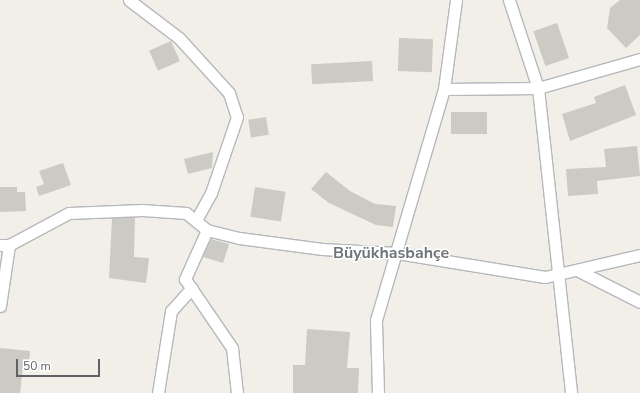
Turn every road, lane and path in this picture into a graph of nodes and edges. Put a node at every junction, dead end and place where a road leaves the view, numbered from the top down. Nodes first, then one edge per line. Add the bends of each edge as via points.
1 (130, 0) edge
2 (456, 0) edge
3 (509, 0) edge
4 (640, 60) edge
5 (538, 88) junction
6 (444, 89) junction
7 (196, 220) junction
8 (207, 230) junction
9 (4, 245) edge
10 (397, 253) junction
11 (640, 255) edge
12 (579, 271) junction
13 (559, 275) junction
14 (192, 288) junction
15 (640, 302) edge
16 (0, 306) edge
17 (158, 393) edge
18 (237, 393) edge
19 (378, 393) edge
20 (572, 393) edge

1 - 7 street via 179,38 229,93 237,117 211,193
2 - 6 street
3 - 5 street
4 - 5 street
5 - 6 street
5 - 13 street
6 - 10 street
7 - 8 street
7 - 9 street via 186,213 142,210 69,213
8 - 10 street via 279,244
8 - 14 street via 185,279
9 - 16 street
10 - 13 street via 545,277
10 - 19 street via 376,320
11 - 12 street
12 - 13 street
12 - 15 street
13 - 20 street
14 - 17 street via 171,311
14 - 18 street via 232,348

